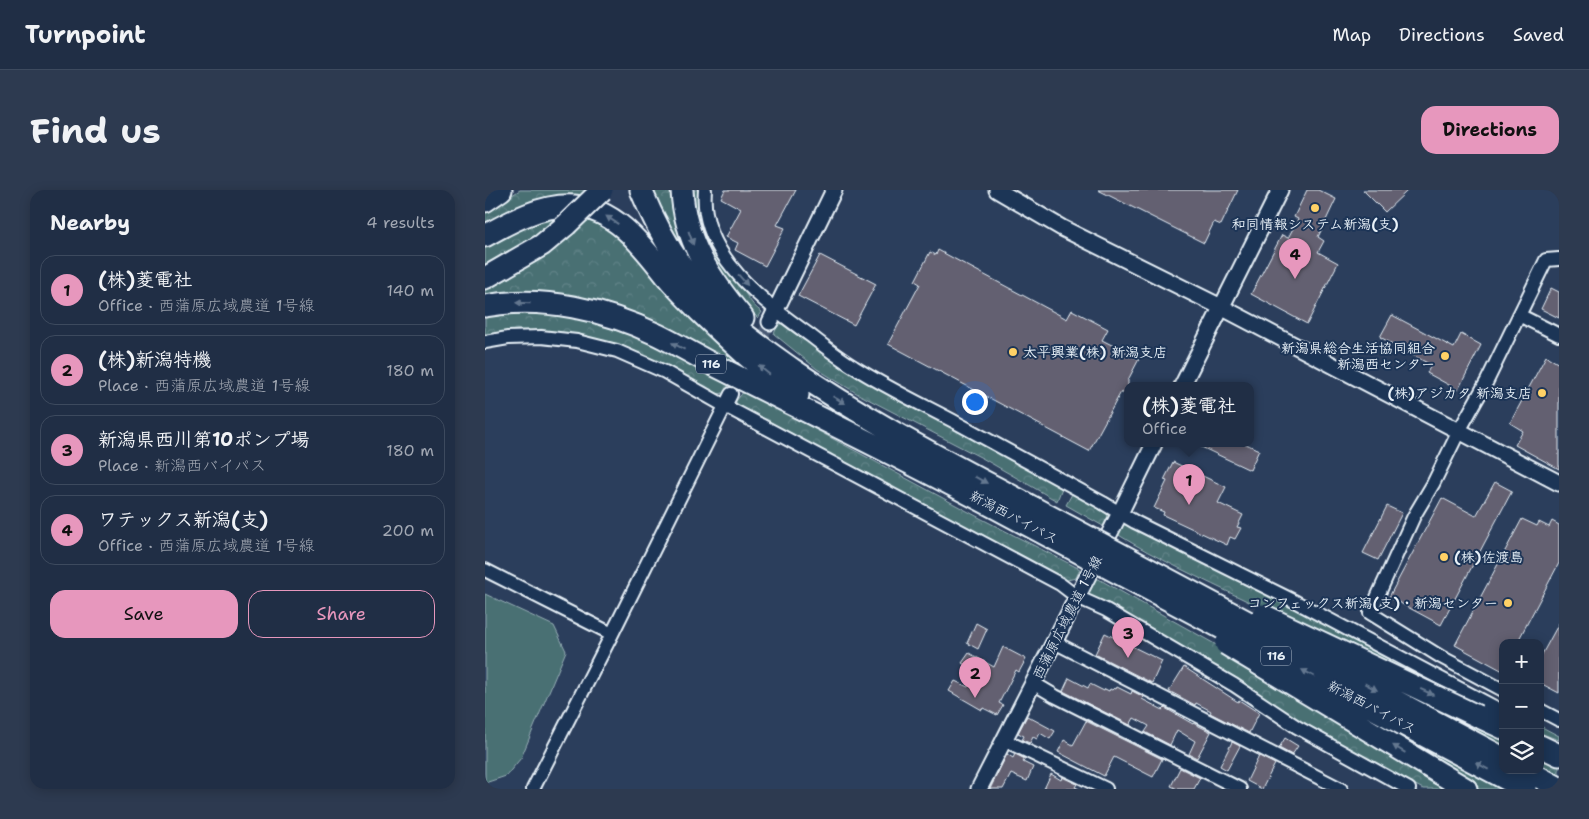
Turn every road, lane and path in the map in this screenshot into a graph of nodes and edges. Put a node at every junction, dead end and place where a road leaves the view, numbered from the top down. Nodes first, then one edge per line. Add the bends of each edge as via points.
1 (501, 190) edge
2 (602, 190) edge
3 (626, 190) edge
4 (641, 190) edge
5 (682, 190) edge
6 (705, 190) edge
7 (834, 190) edge
8 (997, 190) edge
9 (1280, 190) edge
10 (485, 201) edge
11 (485, 236) edge
12 (1559, 259) edge
13 (485, 278) edge
14 (485, 306) edge
15 (1221, 306) junction
16 (698, 310) junction
17 (1519, 315) junction
18 (772, 316) junction
19 (1559, 335) edge
20 (485, 342) edge
21 (799, 373) junction
22 (1184, 382) edge
23 (731, 394) dead end
24 (725, 406) junction
25 (1459, 431) junction
26 (1153, 447) edge
27 (925, 470) junction
28 (1559, 483) edge
29 (1120, 513) junction
30 (1030, 516) junction
31 (1096, 541) junction
32 (485, 570) edge
33 (1077, 597) junction
34 (612, 634) junction
35 (1054, 642) junction
36 (1033, 683) junction
37 (1499, 688) edge
38 (1499, 709) edge
39 (1544, 712) edge
40 (1559, 720) edge
41 (1499, 726) edge
42 (1004, 740) junction
43 (1544, 742) edge
44 (1559, 747) edge
45 (1544, 748) edge
46 (1559, 755) edge
47 (1499, 756) edge
48 (1533, 774) edge
49 (1559, 788) edge
50 (533, 789) edge
51 (979, 789) edge
52 (1106, 789) edge
53 (1240, 789) edge
54 (1341, 789) edge
55 (1409, 789) edge
56 (1466, 789) edge
57 (1525, 789) edge

1 - 10 highway
2 - 13 highway, bridge via 567,225 534,250
3 - 16 highway via 659,257
4 - 21 highway, 新潟西バイパス / 116 via 675,256 712,305 743,333
5 -> 21 highway via 692,241 713,279 744,320
6 -> 18 street via 707,220 717,245
7 - 18 street
8 - 15 street via 1062,228
9 - 15 street
16 -> 11 highway via 633,236 594,211 575,206 543,210
12 - 17 street via 1546,260
27 -> 14 highway, 新潟西バイパス / 116 via 636,326 588,310 563,306 514,303
15 - 22 street
15 - 25 street
27 -> 16 highway via 841,423 794,392 743,352
17 - 19 street
17 - 25 street
18 - 29 street via 853,367
20 - 24 street via 541,336 617,351 665,372
21 -> 30 highway, 新潟西バイパス / 116
23 - 24 street
24 - 33 street via 1059,584
24 - 34 street
25 - 28 street
25 - 37 street via 1414,516 1370,613
26 - 29 street, 西蒲原広域農道 1号線
27 - 30 highway, 新潟西バイパス / 116
29 - 33 street, 西蒲原広域農道 1号線
29 - 38 street
30 - 31 highway, 新潟西バイパス / 116, bridge
56 -> 30 highway, bridge
57 -> 30 highway, 新潟西バイパス / 116, bridge
31 -> 41 highway, bridge via 1285,625
31 -> 47 highway, 新潟西バイパス / 116, bridge
32 - 34 street
33 - 35 street, 西蒲原広域農道 1号線
33 - 55 street via 1106,610 1234,684 1297,727
34 - 50 street
35 - 36 street, 西蒲原広域農道 1号線
35 - 54 street
36 - 42 street, 西蒲原広域農道 1号線
36 - 53 street
39 - 40 street
42 - 51 street, 西蒲原広域農道 1号線
42 - 52 street
43 - 44 highway
45 - 46 highway
48 - 49 highway, bridge

